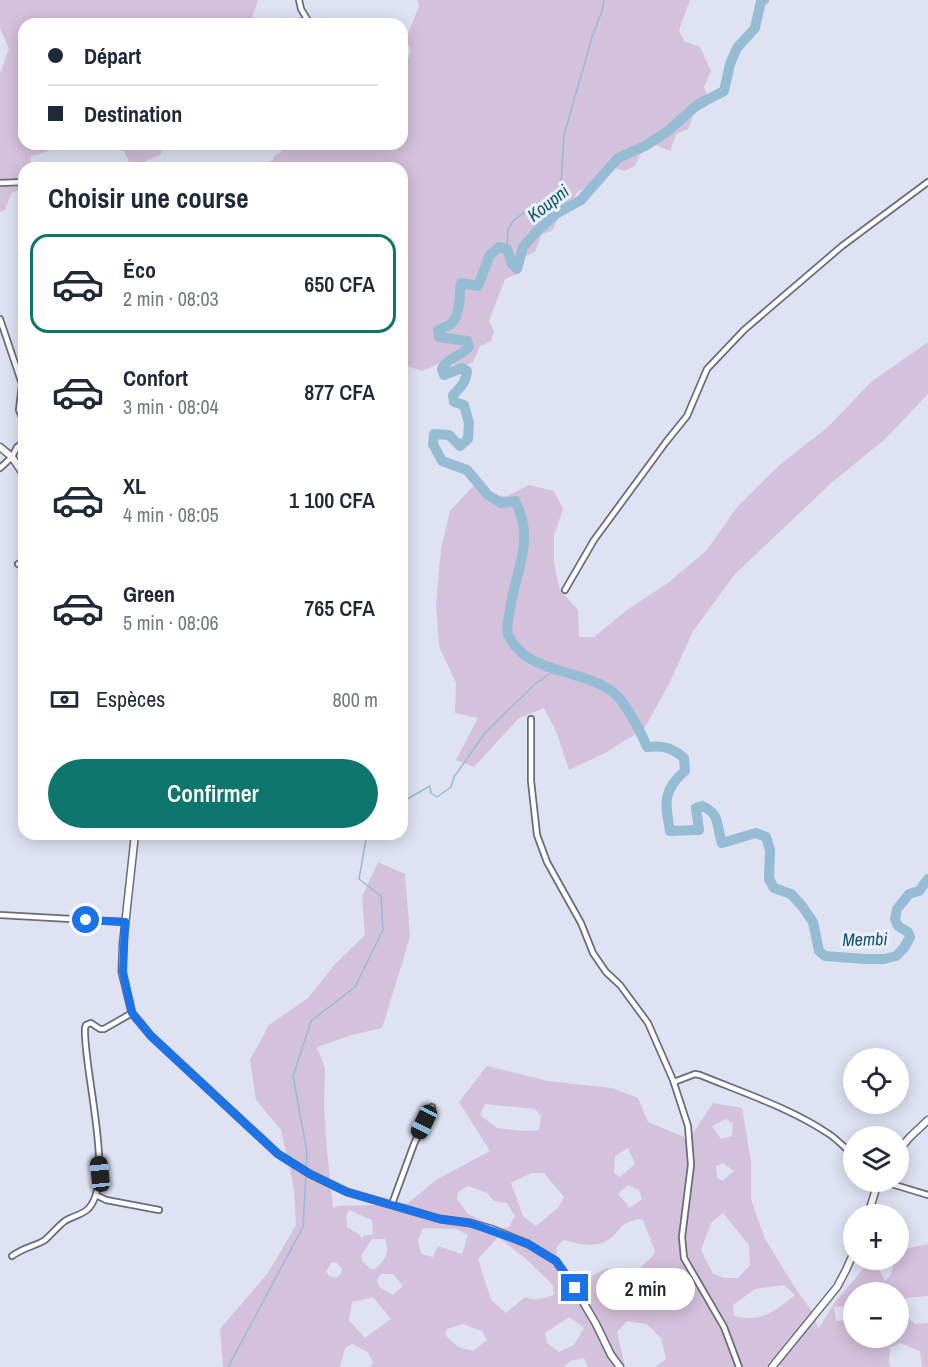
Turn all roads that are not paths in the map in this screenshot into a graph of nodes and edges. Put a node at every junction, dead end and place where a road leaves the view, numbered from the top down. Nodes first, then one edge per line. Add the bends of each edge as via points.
1 (299, 0) edge
2 (306, 18) edge
3 (18, 182) edge
4 (928, 182) edge
5 (0, 183) edge
6 (1, 322) edge
7 (18, 372) edge
8 (0, 447) edge
9 (18, 447) edge
10 (12, 457) junction
11 (18, 466) edge
12 (0, 468) edge
13 (565, 590) dead end
14 (531, 719) dead end
15 (134, 840) edge
16 (0, 915) edge
17 (125, 922) junction
18 (132, 1013) junction
19 (674, 1082) junction
20 (432, 1107) dead end
21 (928, 1120) edge
22 (909, 1138) edge
23 (843, 1146) edge
24 (909, 1189) edge
25 (928, 1194) edge
26 (96, 1195) junction
27 (392, 1204) junction
28 (159, 1210) dead end
29 (12, 1256) dead end
30 (846, 1270) edge
31 (620, 1367) edge
32 (739, 1367) edge
33 (772, 1367) edge

1 - 2 street
3 - 5 street
4 - 13 street via 842,246 744,330 707,369 687,416 594,540
6 - 7 street
8 - 10 street
9 - 10 street
10 - 11 street
10 - 12 street
14 - 19 street via 531,781 537,835 547,862 582,923 593,953 648,1023
15 - 17 street
16 - 17 street
17 - 18 street via 123,972
18 - 26 street via 104,1029 91,1023 85,1028 100,1174
18 - 27 street via 151,1036 278,1154 347,1192
19 - 23 street via 700,1075 800,1116
19 - 32 street via 688,1126 691,1165 682,1237 684,1258 724,1326
20 - 27 street
21 - 22 street
24 - 25 street
26 - 28 street
26 - 29 street via 90,1208 64,1222 45,1240
27 - 31 street via 491,1229 556,1261
30 - 33 street via 837,1287

